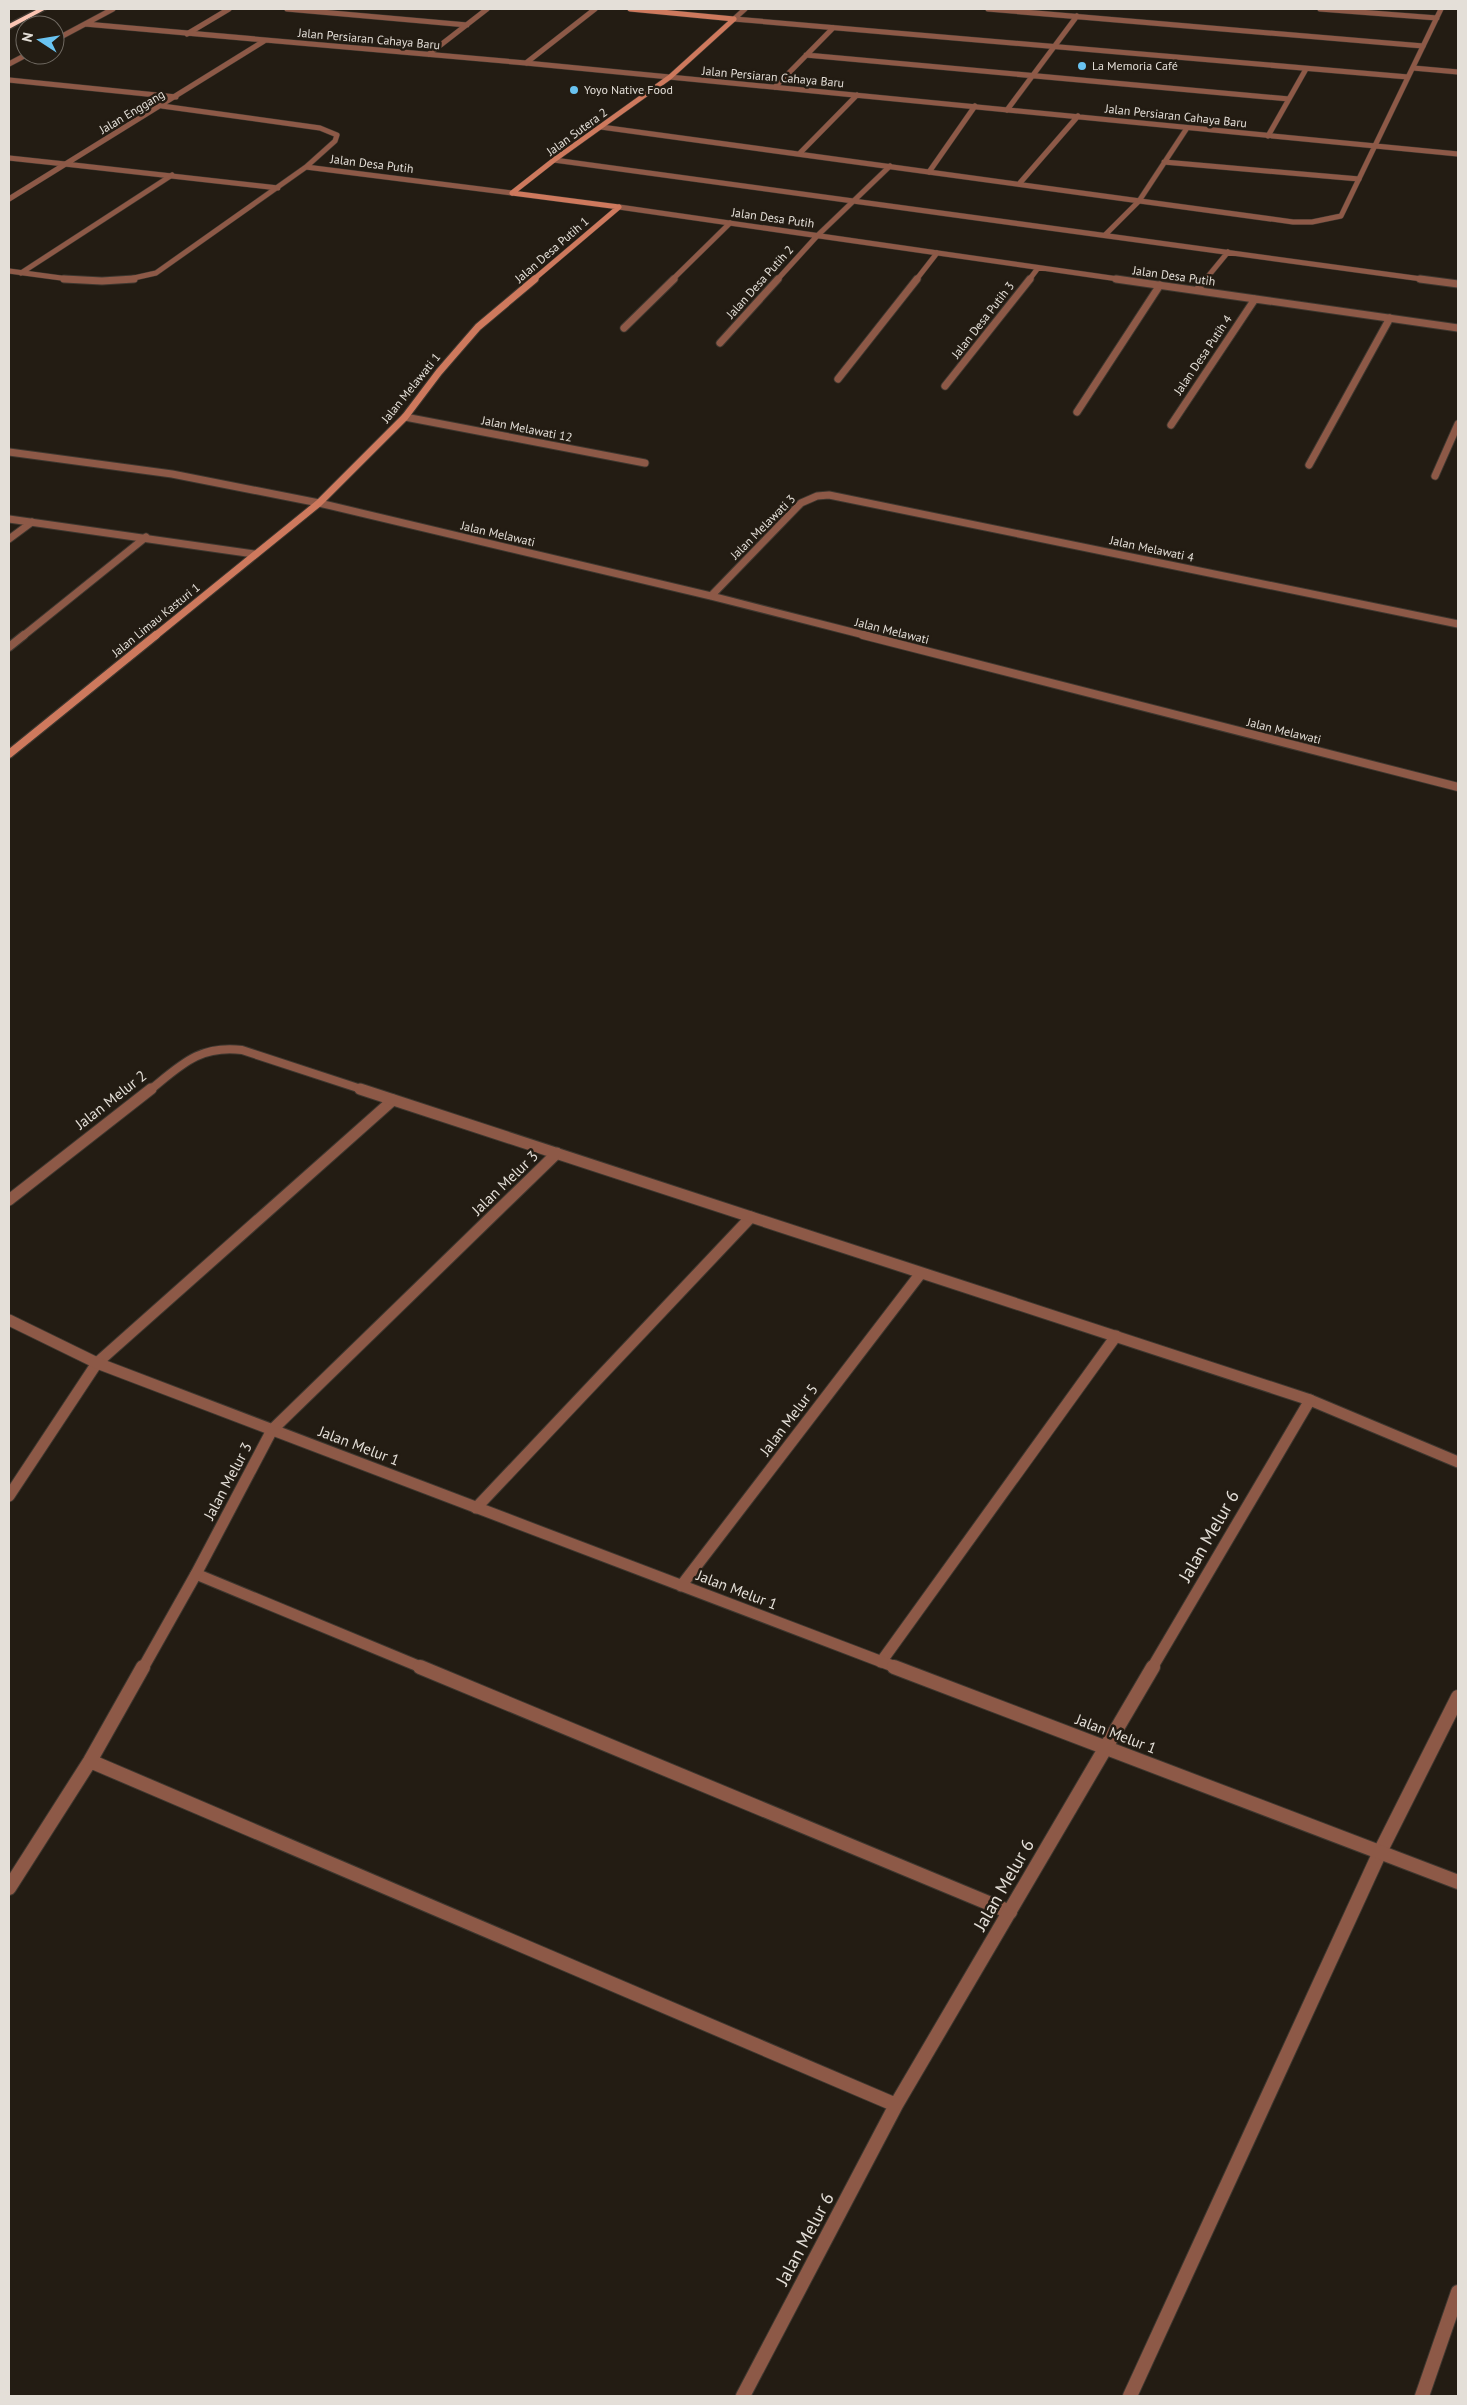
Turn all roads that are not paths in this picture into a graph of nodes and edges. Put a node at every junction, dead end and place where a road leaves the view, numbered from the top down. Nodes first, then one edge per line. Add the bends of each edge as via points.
1 (43, 9) edge
2 (113, 9) edge
3 (229, 9) edge
4 (287, 9) edge
5 (487, 9) edge
6 (595, 9) edge
7 (630, 9) edge
8 (745, 9) edge
9 (988, 9) edge
10 (1054, 9) edge
11 (1320, 9) edge
12 (1441, 9) edge
13 (656, 10) edge
14 (1050, 14) junction
15 (1077, 16) junction
16 (734, 18) junction
17 (1437, 18) junction
18 (85, 24) junction
19 (467, 25) junction
20 (9, 27) edge
21 (833, 28) junction
22 (187, 34) junction
23 (65, 35) edge
24 (264, 40) junction
25 (1423, 46) junction
26 (1054, 47) junction
27 (429, 54) junction
28 (806, 55) junction
29 (526, 63) junction
30 (1413, 68) junction
31 (1306, 69) junction
32 (1458, 72) edge
33 (1033, 75) junction
34 (670, 77) junction
35 (1408, 78) junction
36 (9, 80) edge
37 (775, 87) junction
38 (856, 95) junction
39 (176, 97) junction
40 (1289, 99) junction
41 (162, 106) junction
42 (975, 106) junction
43 (1007, 110) junction
44 (1078, 116) junction
45 (601, 127) junction
46 (1187, 128) junction
47 (1268, 136) junction
48 (1374, 147) junction
49 (799, 154) junction
50 (1458, 154) edge
51 (9, 158) edge
52 (554, 160) junction
53 (1164, 162) junction
54 (65, 164) junction
55 (890, 166) junction
56 (306, 167) junction
57 (929, 172) junction
58 (172, 176) junction
59 (1358, 179) junction
60 (1019, 184) junction
61 (278, 188) junction
62 (512, 193) junction
63 (9, 199) edge
64 (1139, 200) junction
65 (854, 202) junction
66 (619, 208) junction
67 (730, 223) junction
68 (1105, 235) junction
69 (817, 236) junction
70 (1228, 252) junction
71 (937, 253) junction
72 (1038, 268) junction
73 (9, 271) edge
74 (21, 272) junction
75 (1458, 284) edge
76 (1160, 285) junction
77 (1197, 290) junction
78 (1255, 299) junction
79 (500, 310) joint
80 (1390, 318) junction
81 (624, 328) dead end
82 (1458, 328) edge
83 (720, 342) dead end
84 (838, 379) dead end
85 (945, 386) dead end
86 (1077, 412) dead end
87 (405, 417) junction
88 (1171, 424) dead end
89 (1458, 424) edge
90 (9, 452) edge
91 (645, 463) dead end
92 (1309, 464) dead end
93 (1435, 476) dead end
94 (841, 496) joint
95 (318, 503) junction
96 (9, 518) edge
97 (32, 522) junction
98 (146, 537) junction
99 (9, 540) edge
100 (254, 554) junction
101 (712, 596) junction
102 (1458, 624) edge
103 (9, 648) edge
104 (9, 754) edge
105 (1458, 787) edge
106 (393, 1100) junction
107 (557, 1153) junction
108 (9, 1200) edge
109 (751, 1217) junction
110 (921, 1273) junction
111 (9, 1320) edge
112 (1116, 1336) junction
113 (97, 1364) junction
114 (1310, 1400) junction
115 (272, 1430) junction
116 (1458, 1462) edge
117 (9, 1496) edge
118 (476, 1508) junction
119 (196, 1574) junction
120 (681, 1586) junction
121 (881, 1662) junction
122 (1458, 1697) edge
123 (1106, 1748) junction
124 (90, 1761) junction
125 (1380, 1852) junction
126 (1458, 1882) edge
127 (9, 1888) edge
128 (1010, 1912) junction
129 (896, 2105) junction
130 (1458, 2292) edge
131 (743, 2396) edge
132 (1130, 2396) edge
133 (1422, 2396) edge

1 - 20 highway
2 - 18 street
3 - 22 street
4 - 19 street
5 - 19 street
6 - 29 street
7 - 13 street
8 - 16 street, Jalan Sutera 2
9 - 14 street
10 - 14 street
11 - 17 street
12 - 17 street
13 - 16 street
14 - 15 street
15 - 25 street
15 - 26 street
16 - 21 street
16 - 34 street, Jalan Sutera 2
17 - 25 street
18 - 22 street, Jalan Persiaran Cahaya Baru
18 - 23 street
19 - 27 street
21 - 26 street
21 - 28 street
22 - 24 street, Jalan Persiaran Cahaya Baru
24 - 27 street, Jalan Persiaran Cahaya Baru
24 - 39 street, Jalan Enggang
25 - 30 street
26 - 31 street
26 - 33 street
27 - 29 street, Jalan Persiaran Cahaya Baru
28 - 33 street
28 - 37 street
29 - 34 street, Jalan Persiaran Cahaya Baru
30 - 32 street
30 - 35 street
31 - 35 street
31 - 40 street
33 - 40 street
33 - 43 street
34 - 37 street, Jalan Persiaran Cahaya Baru
34 - 45 street, Jalan Sutera 2
35 - 48 street
36 - 39 street
37 - 38 street, Jalan Persiaran Cahaya Baru
38 - 42 street, Jalan Persiaran Cahaya Baru
38 - 49 street
39 - 41 street, Jalan Enggang
40 - 47 street
41 - 54 street, Jalan Enggang
41 - 56 street, Jalan Desa Putih via 320,128 337,135 335,141
42 - 43 street, Jalan Persiaran Cahaya Baru
42 - 57 street
43 - 44 street, Jalan Persiaran Cahaya Baru
44 - 46 street, Jalan Persiaran Cahaya Baru
44 - 60 street
45 - 49 street
45 - 52 street, Jalan Sutera 2
46 - 47 street, Jalan Persiaran Cahaya Baru
46 - 53 street
47 - 48 street, Jalan Persiaran Cahaya Baru
48 - 50 street, Jalan Persiaran Cahaya Baru
48 - 59 street
49 - 55 street
51 - 54 street
52 - 62 street, Jalan Sutera 2
52 - 65 street
53 - 59 street
53 - 64 street
54 - 58 street
54 - 63 street, Jalan Enggang
55 - 57 street
55 - 65 street, Jalan Desa Putih 2
56 - 61 street
56 - 62 street, Jalan Desa Putih
57 - 60 street
58 - 61 street
58 - 74 street
59 - 64 street via 1341,216 1312,222
60 - 64 street
61 - 74 street via 156,273 142,278 107,282
62 - 66 street, Jalan Desa Putih
64 - 68 street
65 - 68 street
65 - 69 street, Jalan Desa Putih 2
66 - 67 street, Jalan Desa Putih
66 - 79 street, Jalan Desa Putih 1
67 - 69 street, Jalan Desa Putih
67 - 81 street
68 - 70 street
69 - 71 street, Jalan Desa Putih
69 - 83 street, Jalan Desa Putih 2
70 - 75 street
70 - 77 street
71 - 72 street, Jalan Desa Putih
71 - 84 street
72 - 76 street, Jalan Desa Putih
72 - 85 street, Jalan Desa Putih 3
73 - 74 street
76 - 77 street, Jalan Desa Putih
76 - 86 street
77 - 78 street, Jalan Desa Putih
78 - 80 street, Jalan Desa Putih
78 - 88 street, Jalan Desa Putih 4
79 - 87 street, Jalan Melawati 1 via 478,327 458,349
80 - 82 street, Jalan Desa Putih
80 - 92 street
87 - 91 street, Jalan Melawati 12
87 - 95 street, Jalan Melawati 1
89 - 93 street
90 - 95 street, Jalan Melawati via 172,474
94 - 101 street, Jalan Melawati 3 via 817,496 801,503
94 - 102 street, Jalan Melawati 4
95 - 100 street, Jalan Limau Kasturi 1
95 - 101 street, Jalan Melawati
96 - 97 street
97 - 98 street
97 - 99 street
98 - 100 street
98 - 103 street
100 - 104 street, Jalan Limau Kasturi 1
101 - 105 street, Jalan Melawati
106 - 107 street, Jalan Melur 2
106 - 108 street, Jalan Melur 2 via 242,1050 213,1048 188,1059
106 - 113 street
107 - 109 street, Jalan Melur 2
107 - 115 street, Jalan Melur 3
109 - 110 street, Jalan Melur 2
109 - 118 street
110 - 112 street, Jalan Melur 2
110 - 120 street, Jalan Melur 5
111 - 113 street, Jalan Melur 1
112 - 114 street, Jalan Melur 2
112 - 121 street
113 - 115 street, Jalan Melur 1
113 - 117 street
114 - 116 street, Jalan Melur 2
114 - 123 street, Jalan Melur 6
115 - 118 street, Jalan Melur 1
115 - 119 street, Jalan Melur 3
118 - 120 street, Jalan Melur 1
119 - 124 street, Jalan Melur 3
119 - 128 street
120 - 121 street, Jalan Melur 1
121 - 123 street, Jalan Melur 1
122 - 125 street
123 - 125 street, Jalan Melur 1
123 - 128 street, Jalan Melur 6
124 - 127 street, Jalan Melur 3
124 - 129 street
125 - 126 street, Jalan Melur 1
125 - 132 street
128 - 129 street, Jalan Melur 6
129 - 131 street, Jalan Melur 6
130 - 133 street

